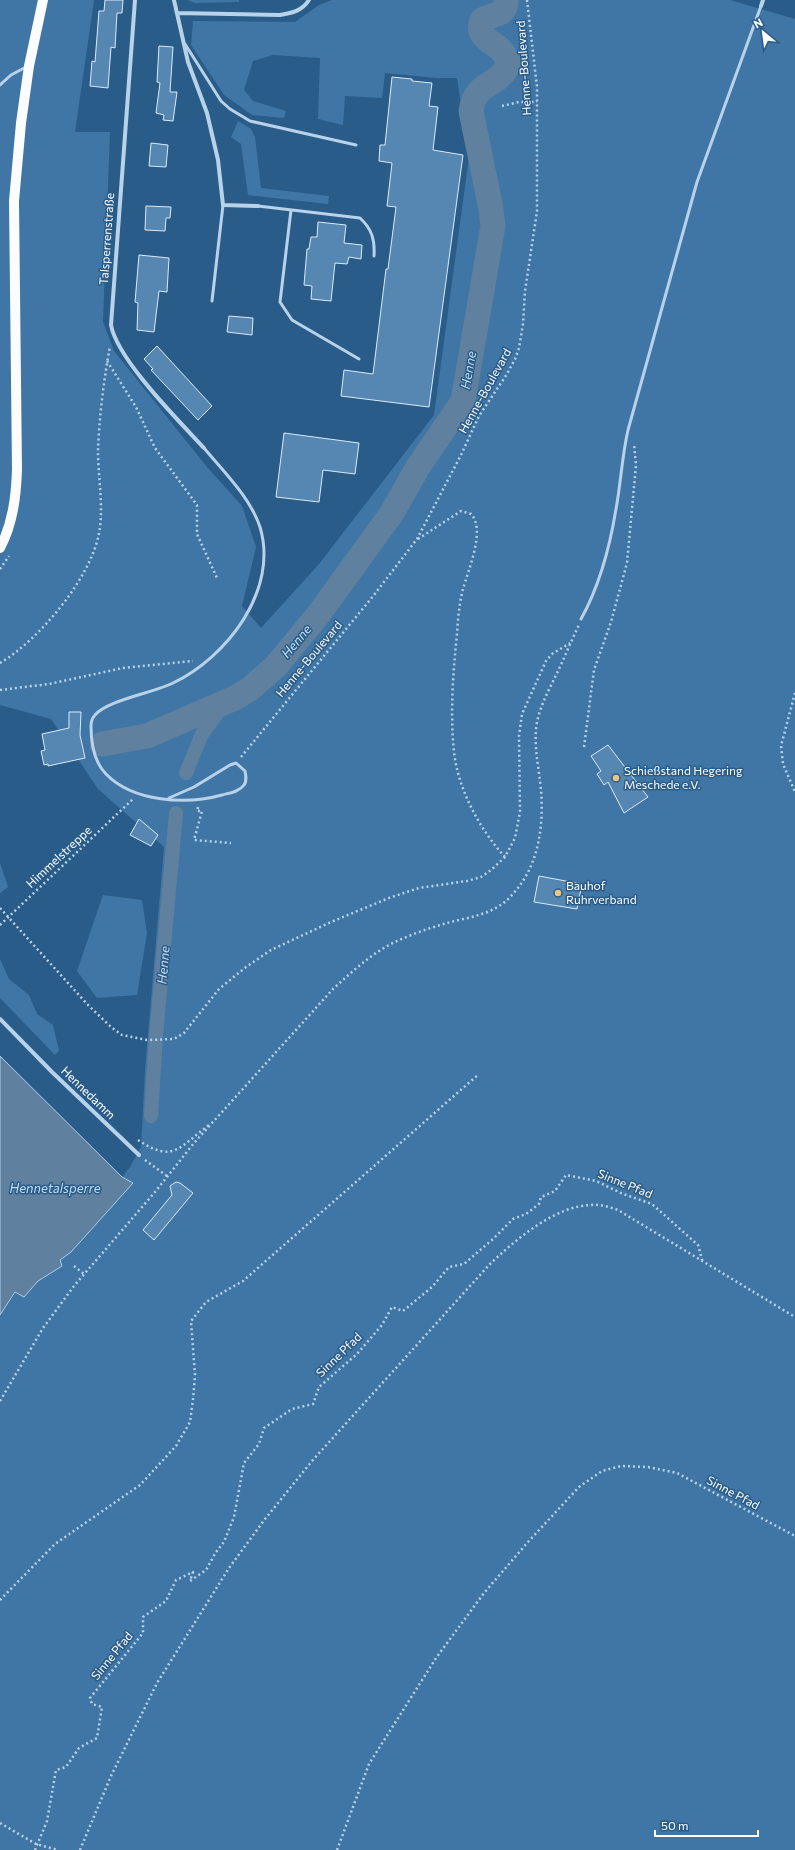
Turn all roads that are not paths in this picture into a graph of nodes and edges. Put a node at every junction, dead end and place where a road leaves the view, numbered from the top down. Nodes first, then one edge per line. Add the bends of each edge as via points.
1 (43, 0) edge
2 (136, 0) edge
3 (174, 0) edge
4 (308, 0) edge
5 (763, 0) edge
6 (761, 6) joint
7 (177, 13) junction
8 (183, 40) junction
9 (29, 66) junction
10 (0, 85) edge
11 (356, 145) dead end
12 (222, 205) junction
13 (258, 206) joint
14 (291, 210) junction
15 (374, 256) dead end
16 (212, 301) dead end
17 (359, 359) dead end
18 (204, 448) joint
19 (0, 548) edge
20 (582, 619) road end
21 (169, 798) junction
22 (0, 1019) edge
23 (139, 1155) road end

1 - 9 main road
2 - 18 street, Talsperrenstraße via 111,314 112,332 121,350 138,373
3 - 7 street
4 - 7 street via 306,5 296,12 280,15
5 - 6 street
6 - 20 lane via 692,196 628,430 617,507 604,562
7 - 8 street
8 - 11 lane via 221,101 236,114 250,121
8 - 12 street via 188,62 207,113 218,160
9 - 10 lane via 11,75
9 - 19 main road via 14,201 16,493 9,529
12 - 13 street
12 - 16 lane
13 - 14 lane
14 - 15 lane via 360,218 372,231
14 - 17 lane via 280,302 292,320
18 - 21 lane via 242,495 260,527 263,552 261,577 249,611 221,647 201,664 171,684 124,700 92,717 91,729 96,759 106,774 124,788 144,796
21 - 21 lane via 236,763 246,774 240,788 230,793 198,800 180,801
22 - 23 street, Hennedamm

